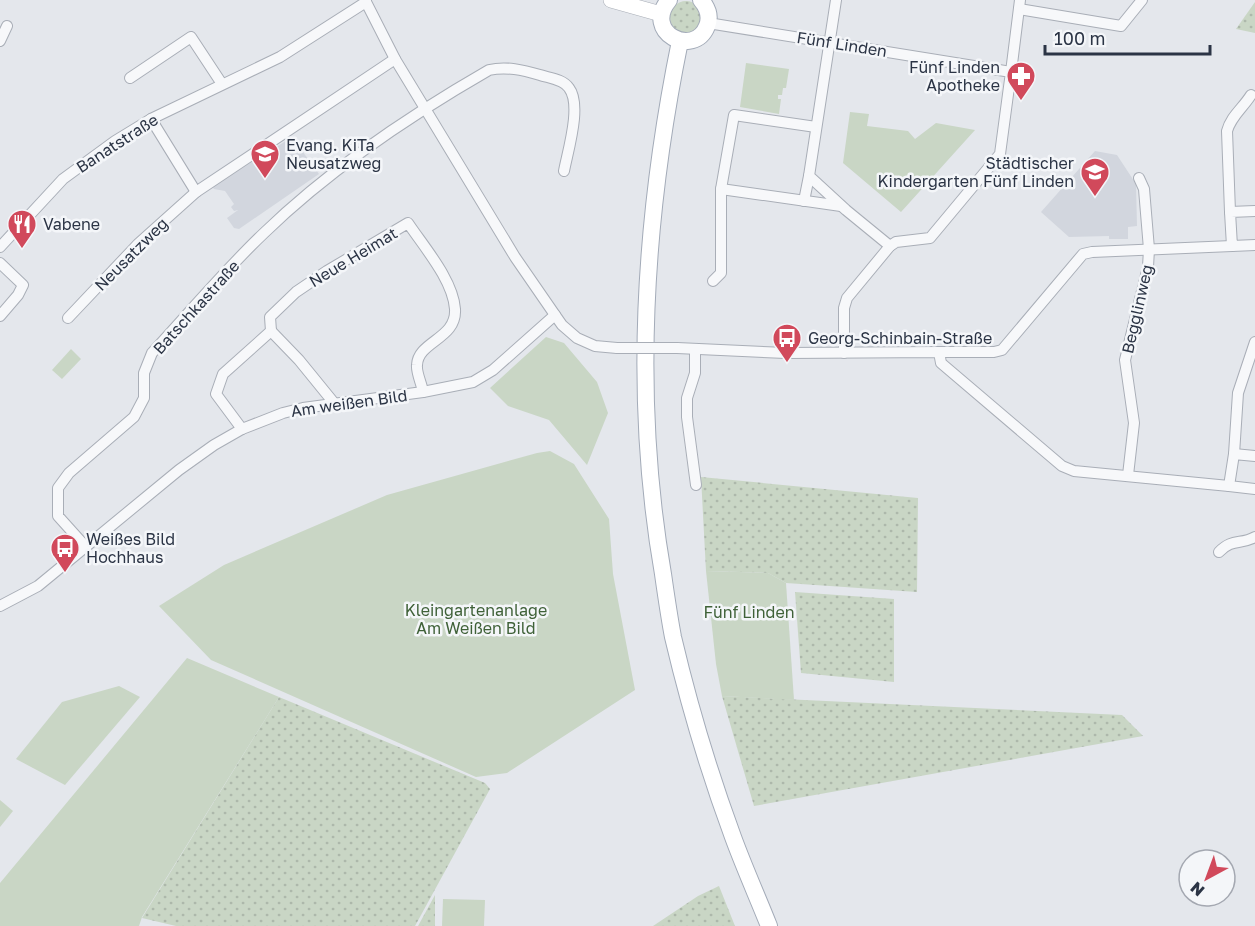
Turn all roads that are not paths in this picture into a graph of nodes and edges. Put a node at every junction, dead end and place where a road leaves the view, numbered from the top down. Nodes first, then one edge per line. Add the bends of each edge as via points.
1 (611, 0) edge
2 (701, 0) edge
3 (836, 0) edge
4 (1142, 0) edge
5 (365, 1) edge
6 (1019, 4) edge
7 (665, 7) edge
8 (708, 23) junction
9 (7, 26) dead end
10 (0, 41) edge
11 (680, 41) junction
12 (829, 41) junction
13 (395, 59) junction
14 (1011, 72) junction
15 (130, 78) dead end
16 (222, 84) junction
17 (1251, 95) dead end
18 (424, 107) junction
19 (151, 119) junction
20 (816, 127) junction
21 (564, 171) dead end
22 (809, 176) junction
23 (1139, 178) dead end
24 (721, 189) junction
25 (196, 192) junction
26 (804, 201) junction
27 (841, 206) junction
28 (1255, 211) edge
29 (1230, 212) junction
30 (1255, 245) edge
31 (890, 246) junction
32 (1232, 246) junction
33 (0, 247) edge
34 (1149, 249) junction
35 (0, 263) edge
36 (713, 281) dead end
37 (555, 315) junction
38 (0, 316) edge
39 (68, 318) dead end
40 (271, 331) junction
41 (1255, 342) edge
42 (696, 350) junction
43 (939, 352) junction
44 (844, 353) junction
45 (423, 392) junction
46 (334, 404) junction
47 (242, 429) junction
48 (1234, 454) junction
49 (1255, 456) edge
50 (1128, 475) junction
51 (696, 484) dead end
52 (1229, 486) junction
53 (1255, 489) edge
54 (1255, 537) edge
55 (85, 546) junction
56 (1219, 552) dead end
57 (0, 606) edge
58 (769, 926) edge

1 - 7 main road
2 - 8 main road via 707,8
3 - 12 street
4 - 6 street via 1121,26
5 - 13 street
5 - 16 street, Banatstraße via 280,57
6 - 14 street
7 - 11 main road via 664,28
8 - 11 main road via 695,39
8 - 12 street, Fünf Linden
9 - 10 street
11 - 58 main road via 660,151 649,244 644,374 654,526 673,635 701,742
12 - 14 street, Fünf Linden
12 - 20 street
13 - 18 street
13 - 25 street, Neusatzweg
14 - 31 street via 1000,154 930,238
15 - 16 street via 190,37
16 - 19 street, Banatstraße
17 - 29 street via 1230,120 1227,131
18 - 21 street, Batschkastraße via 499,67 558,80 568,86 575,112
18 - 37 street
18 - 55 street, Batschkastraße via 332,173 264,233 152,353 144,373 144,398 134,417 69,473 58,488 58,516
19 - 25 street
19 - 33 street, Banatstraße via 63,179
20 - 22 street
20 - 24 street via 734,115
22 - 26 street
22 - 27 street
23 - 34 street via 1144,189
24 - 26 street
24 - 36 street via 722,273
25 - 39 street, Neusatzweg via 138,243
26 - 27 street
27 - 31 street
28 - 29 street
29 - 32 street
30 - 32 street
31 - 44 street via 847,298
32 - 34 street
34 - 43 street via 1083,254 1002,350
34 - 50 street, Begglinweg via 1125,360 1134,423
35 - 38 street via 23,285
37 - 42 street, bridge via 569,332 595,345
37 - 45 street, Am weißen Bild via 494,370 473,382
40 - 45 street, Neue Heimat via 270,317 296,292 408,223 446,280 455,309 448,332 420,355 417,365
40 - 46 street
40 - 47 street, Neue Heimat via 223,374 216,394
41 - 48 street via 1238,393
42 - 44 street
42 - 51 street via 695,373 687,398
43 - 44 street
43 - 50 street via 941,363 1062,466 1074,471
45 - 46 street, Am weißen Bild
46 - 47 street, Am weißen Bild via 283,413
47 - 55 street, Am weißen Bild via 179,470
48 - 49 street
48 - 52 street
50 - 52 street
52 - 53 street
54 - 56 street via 1226,544
55 - 57 street, Am weißen Bild via 38,586

